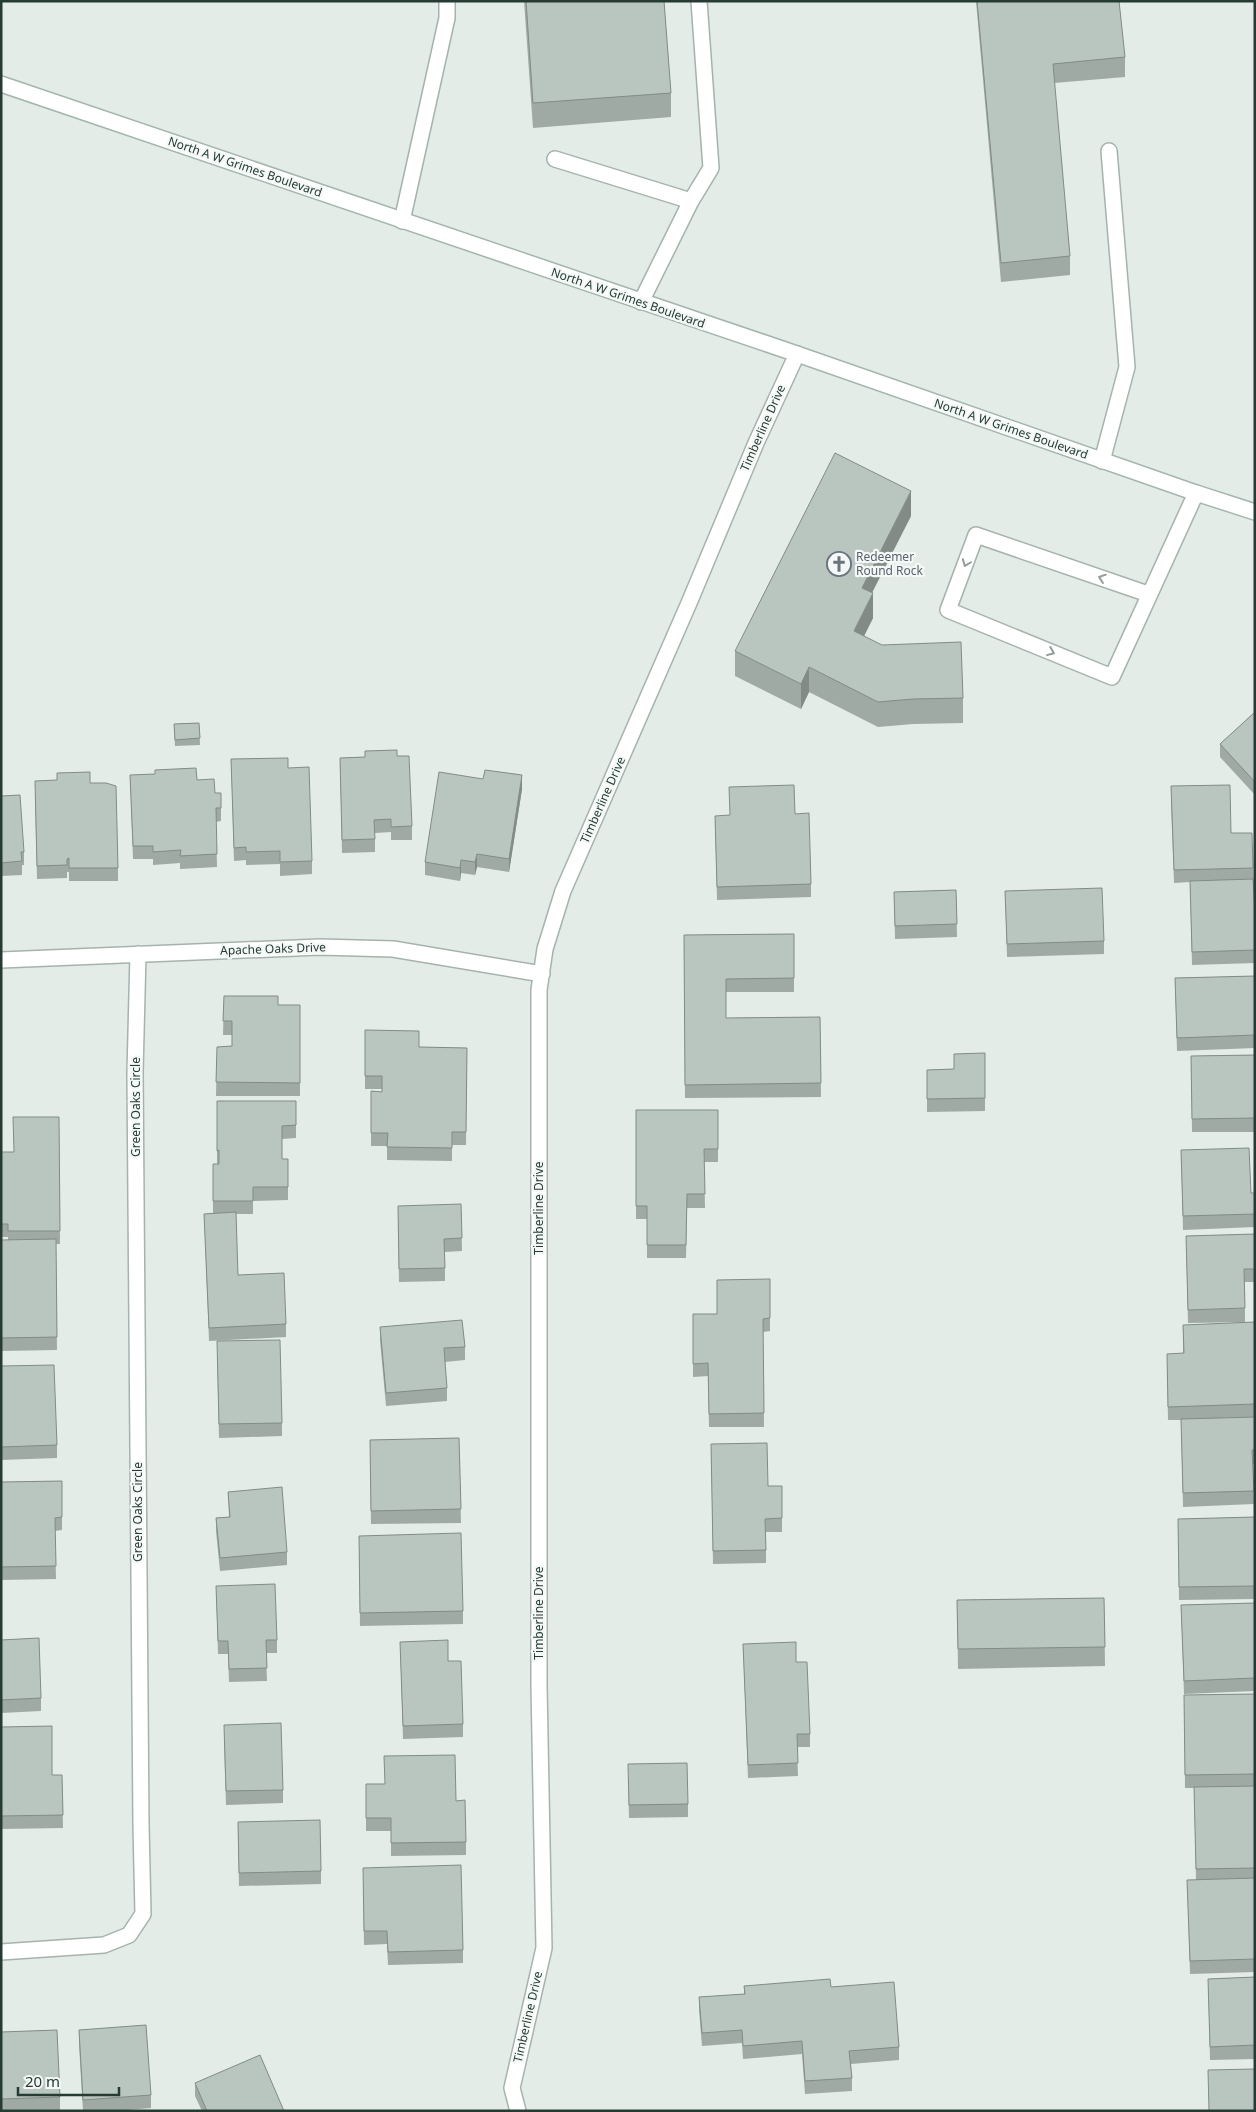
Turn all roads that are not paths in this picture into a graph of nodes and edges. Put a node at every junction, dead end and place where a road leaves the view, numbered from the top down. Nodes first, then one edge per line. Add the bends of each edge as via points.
1 (447, 1) edge
2 (699, 1) edge
3 (1, 84) edge
4 (1109, 151) dead end
5 (555, 158) dead end
6 (691, 201) junction
7 (402, 221) junction
8 (641, 302) junction
9 (797, 354) junction
10 (1102, 461) junction
11 (1196, 493) junction
12 (1255, 512) edge
13 (1148, 594) junction
14 (138, 954) junction
15 (1, 960) edge
16 (542, 974) junction
17 (1, 1952) edge
18 (518, 2111) edge

1 - 7 street via 447,18
2 - 6 street via 711,168
3 - 7 street, North A W Grimes Boulevard
4 - 10 street via 1127,367
5 - 6 street
6 - 8 street
7 - 8 street, North A W Grimes Boulevard
8 - 9 street, North A W Grimes Boulevard
9 - 10 street, North A W Grimes Boulevard
9 - 16 street, Timberline Drive via 563,891 545,949
10 - 11 street, North A W Grimes Boulevard
11 - 12 street, North A W Grimes Boulevard
11 - 13 street
13 -> 13 street via 976,535 948,610 1112,677
14 - 15 street, Apache Oaks Drive
14 - 16 street, Apache Oaks Drive via 320,947 394,949
14 - 17 street, Green Oaks Circle via 135,1073 143,1914 128,1935 104,1945
16 - 18 street, Timberline Drive via 539,990 539,1685 544,1948 512,2088

